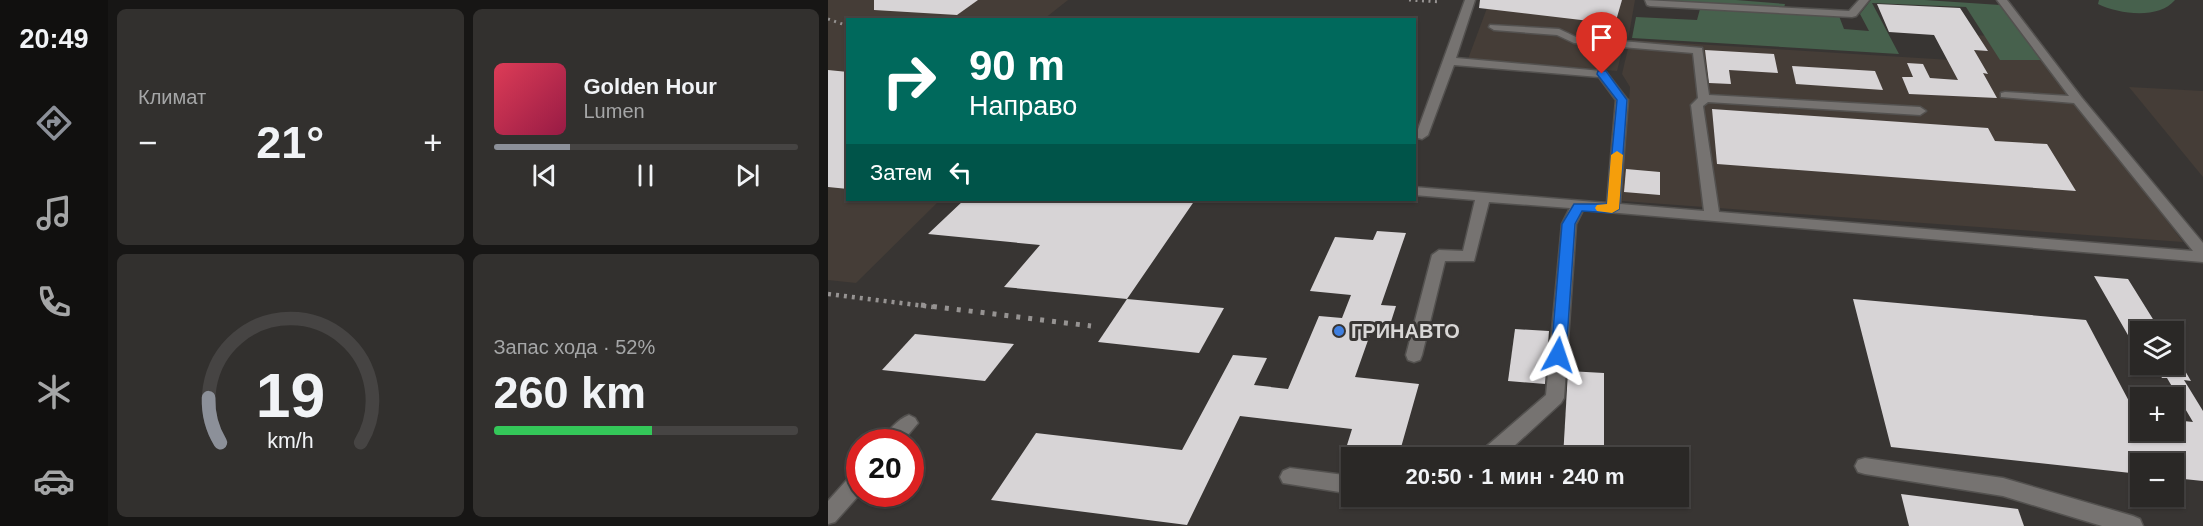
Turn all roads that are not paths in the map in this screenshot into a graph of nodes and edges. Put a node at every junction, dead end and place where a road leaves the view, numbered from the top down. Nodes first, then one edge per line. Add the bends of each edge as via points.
1 (1470, 0) edge
2 (1650, 0) edge
3 (1864, 0) edge
4 (2001, 0) edge
5 (1852, 14) junction
6 (1857, 26) dead end
7 (1494, 27) dead end
8 (1449, 61) junction
9 (2006, 95) dead end
10 (1704, 99) junction
11 (2078, 100) junction
12 (1920, 111) dead end
13 (1422, 135) dead end
14 (1416, 191) edge
15 (1483, 197) junction
16 (1578, 206) junction
17 (1612, 209) junction
18 (1712, 215) junction
19 (2203, 255) edge
20 (1414, 355) dead end
21 (909, 423) dead end
22 (903, 429) edge
23 (1500, 447) edge
24 (1865, 466) dead end
25 (1290, 477) dead end
26 (1341, 484) edge
27 (846, 495) edge
28 (828, 515) edge
29 (2133, 526) edge

1 - 8 street
2 - 5 street
3 - 5 street
4 - 11 street
5 - 6 street
7 - 10 street via 1559,33 1574,40 1698,50
8 - 13 street
8 - 17 street via 1602,74 1622,100
9 - 11 street
10 - 12 street
10 - 18 street via 1697,105
11 - 19 street
14 - 15 street
15 - 16 street
15 - 20 street via 1469,257 1439,255
16 - 17 street
16 - 23 street via 1569,224 1555,399
17 - 18 street
18 - 19 street
21 - 22 street
24 - 29 street via 2003,487
25 - 26 street
27 - 28 street

